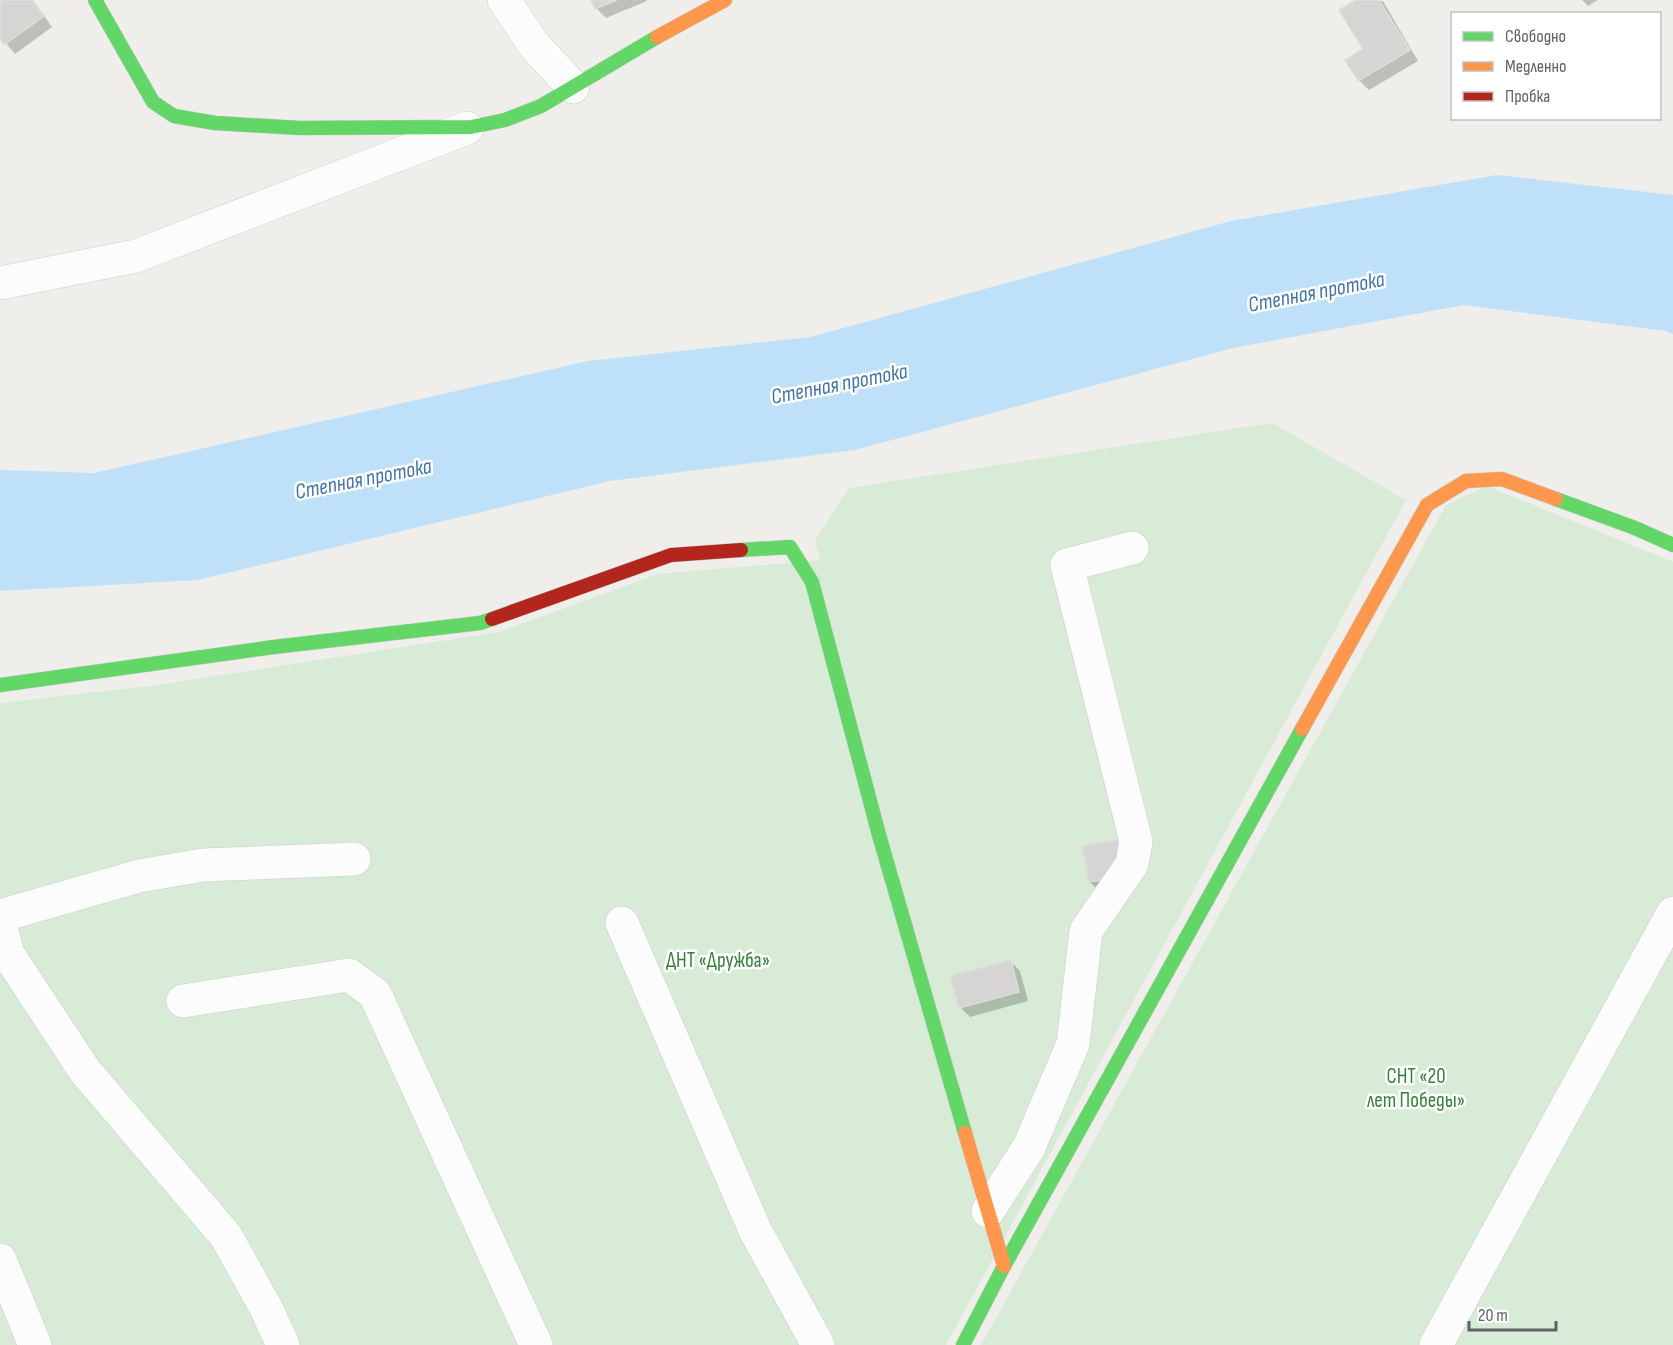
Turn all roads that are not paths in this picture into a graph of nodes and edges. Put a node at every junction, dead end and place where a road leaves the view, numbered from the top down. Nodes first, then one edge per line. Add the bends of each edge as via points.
1 (95, 0) edge
2 (504, 0) edge
3 (725, 0) edge
4 (573, 87) junction
5 (471, 127) junction
6 (0, 283) edge
7 (1673, 545) edge
8 (1132, 548) dead end
9 (0, 684) edge
10 (354, 859) dead end
11 (1673, 913) edge
12 (0, 916) edge
13 (0, 923) edge
14 (622, 923) dead end
15 (183, 1001) dead end
16 (988, 1211) junction
17 (0, 1260) edge
18 (1005, 1266) junction
19 (35, 1345) edge
20 (283, 1345) edge
21 (536, 1345) edge
22 (818, 1345) edge
23 (963, 1345) edge
24 (1437, 1345) edge

1 - 5 street via 153,102 174,116 215,123 300,128
2 - 4 street via 534,45
3 - 4 street
4 - 5 street via 541,106 505,120
5 - 6 street via 135,256
7 - 18 street via 1502,479 1466,481 1427,506
8 - 16 street via 1067,565 1136,841 1132,864 1086,931 1073,1044 1029,1148
9 - 16 street via 480,623 671,555 790,547 812,582 879,835
10 - 12 street via 203,865 139,876
11 - 24 street
13 - 20 street via 8,954 85,1071 226,1236
14 - 22 street via 755,1230
15 - 21 street via 349,975 375,994
16 - 18 street
17 - 19 street
18 - 23 street

